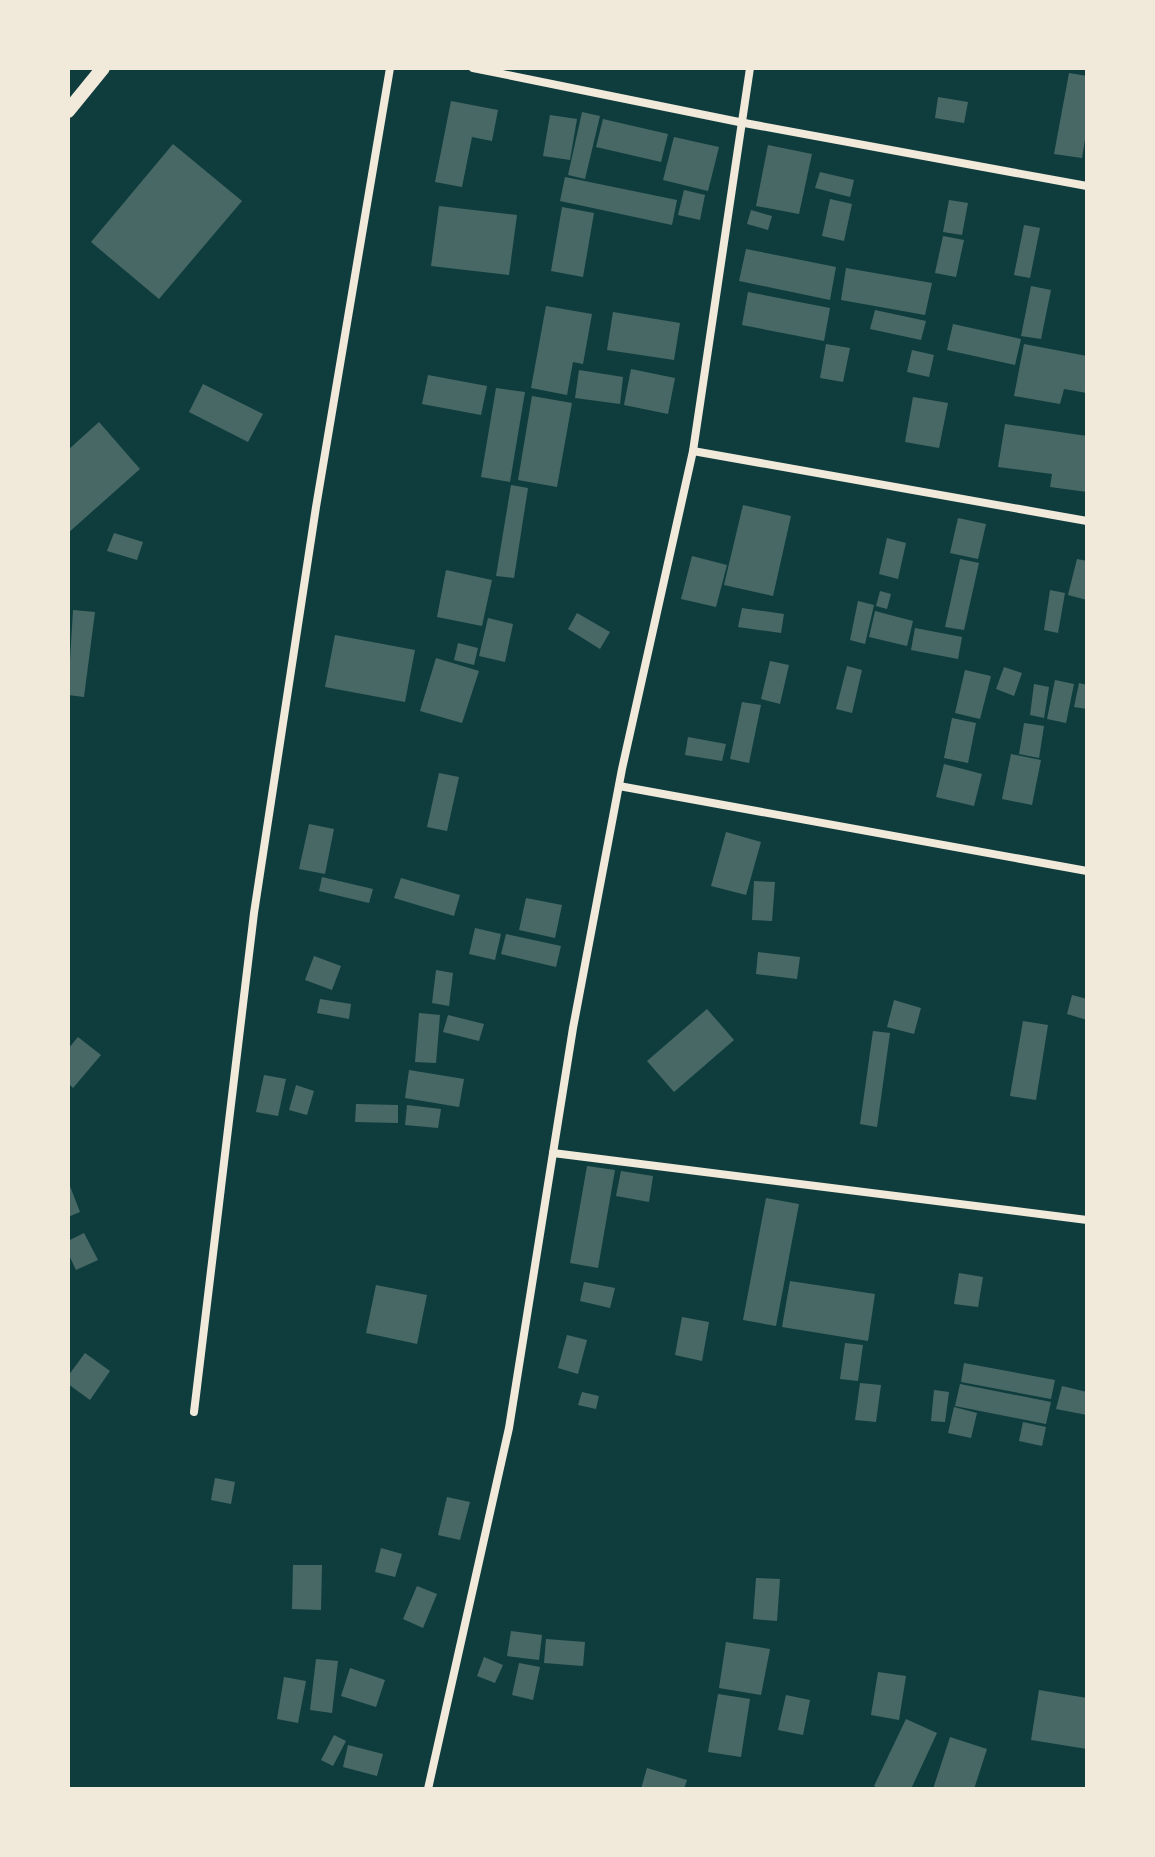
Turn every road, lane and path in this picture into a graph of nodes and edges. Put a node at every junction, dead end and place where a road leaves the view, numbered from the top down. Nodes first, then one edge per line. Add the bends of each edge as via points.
1 (103, 68) edge
2 (390, 68) edge
3 (473, 68) edge
4 (750, 68) edge
5 (68, 111) edge
6 (739, 122) junction
7 (1087, 186) edge
8 (693, 451) junction
9 (1087, 521) edge
10 (619, 786) junction
11 (1087, 871) edge
12 (553, 1153) junction
13 (1087, 1220) edge
14 (194, 1412) dead end
15 (428, 1789) edge

1 - 5 street
2 - 14 street via 254,913
3 - 6 street
4 - 6 street
6 - 7 street
6 - 8 street
8 - 9 street
8 - 10 street
10 - 11 street
10 - 12 street
12 - 13 street
12 - 15 street via 509,1428

